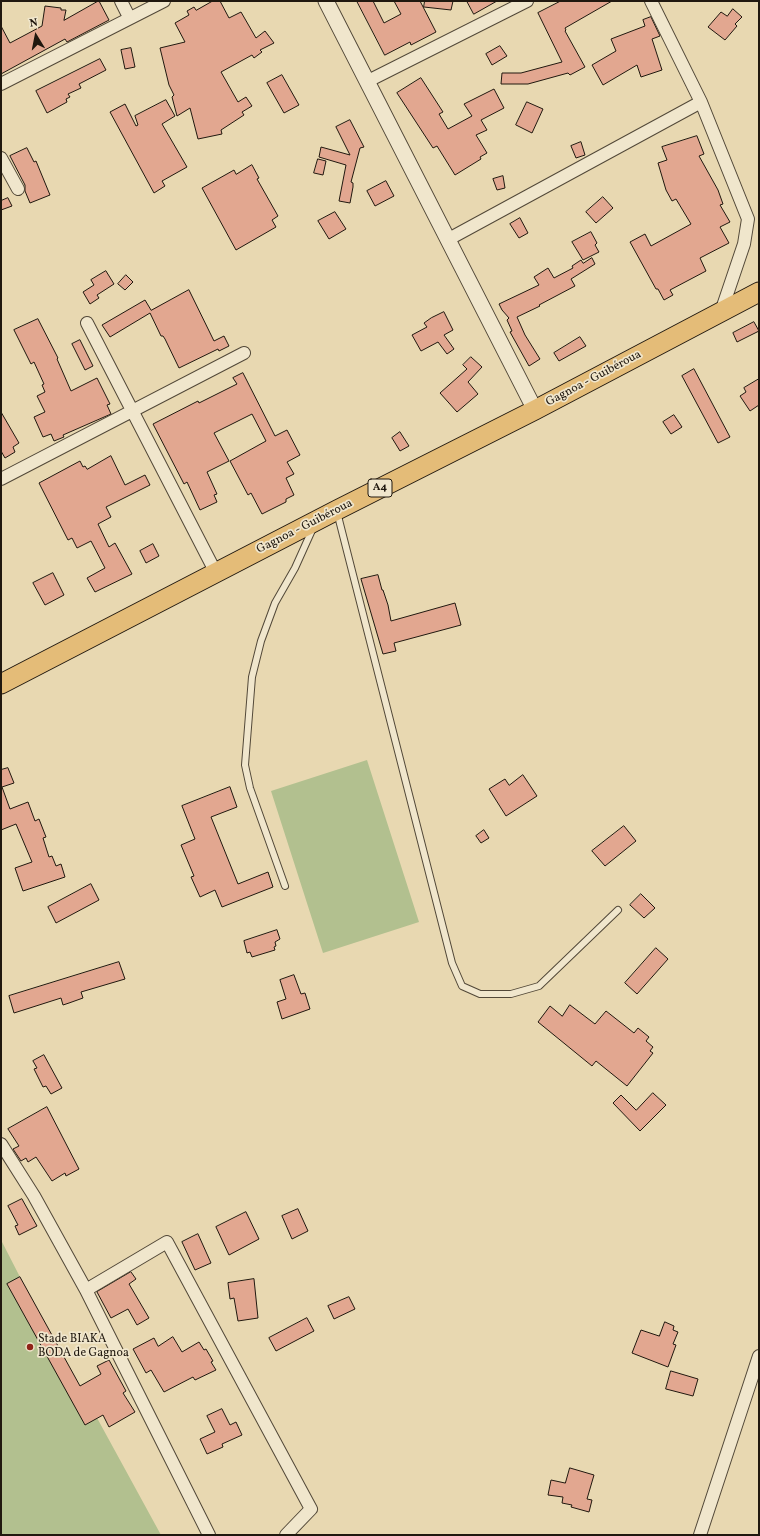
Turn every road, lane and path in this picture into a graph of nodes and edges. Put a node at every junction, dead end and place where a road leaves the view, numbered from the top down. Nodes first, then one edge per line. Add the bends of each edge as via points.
1 (121, 1) edge
2 (164, 1) edge
3 (326, 1) edge
4 (527, 1) edge
5 (651, 1) edge
6 (511, 5) edge
7 (129, 17) junction
8 (368, 81) junction
9 (1, 84) edge
10 (702, 102) junction
11 (1, 158) edge
12 (18, 189) dead end
13 (447, 240) junction
14 (759, 292) edge
15 (721, 312) junction
16 (87, 323) dead end
17 (244, 353) dead end
18 (535, 410) junction
19 (132, 411) junction
20 (1, 479) edge
21 (337, 510) junction
22 (316, 521) junction
23 (216, 573) junction
24 (1, 684) edge
25 (285, 886) dead end
26 (618, 910) dead end
27 (1, 1144) edge
28 (86, 1290) junction
29 (759, 1356) edge
30 (209, 1535) edge
31 (286, 1535) edge
32 (700, 1535) edge

1 - 7 street
2 - 7 street
3 - 8 street
4 - 6 street
5 - 10 street
6 - 8 street
7 - 9 street
8 - 13 street
10 - 13 street
10 - 15 street via 748,219 744,244
11 - 12 street
13 - 18 street
14 - 15 main road, Gagnoa - Guibéroua / A4
15 - 18 main road, Gagnoa - Guibéroua / A4
16 - 19 street
17 - 19 street
18 - 21 main road, Gagnoa - Guibéroua / A4
19 - 20 street
19 - 23 street
21 - 22 main road, Gagnoa - Guibéroua / A4
21 - 26 lane via 452,963 462,986 480,994 511,994 539,986
22 - 23 main road, Gagnoa - Guibéroua / A4
22 - 25 lane via 295,568 275,603 261,641 252,677 245,765 250,788
23 - 24 main road, Gagnoa - Guibéroua / A4
27 - 28 street via 34,1196
28 - 30 street
28 - 31 street via 167,1242 310,1509
29 - 32 street

